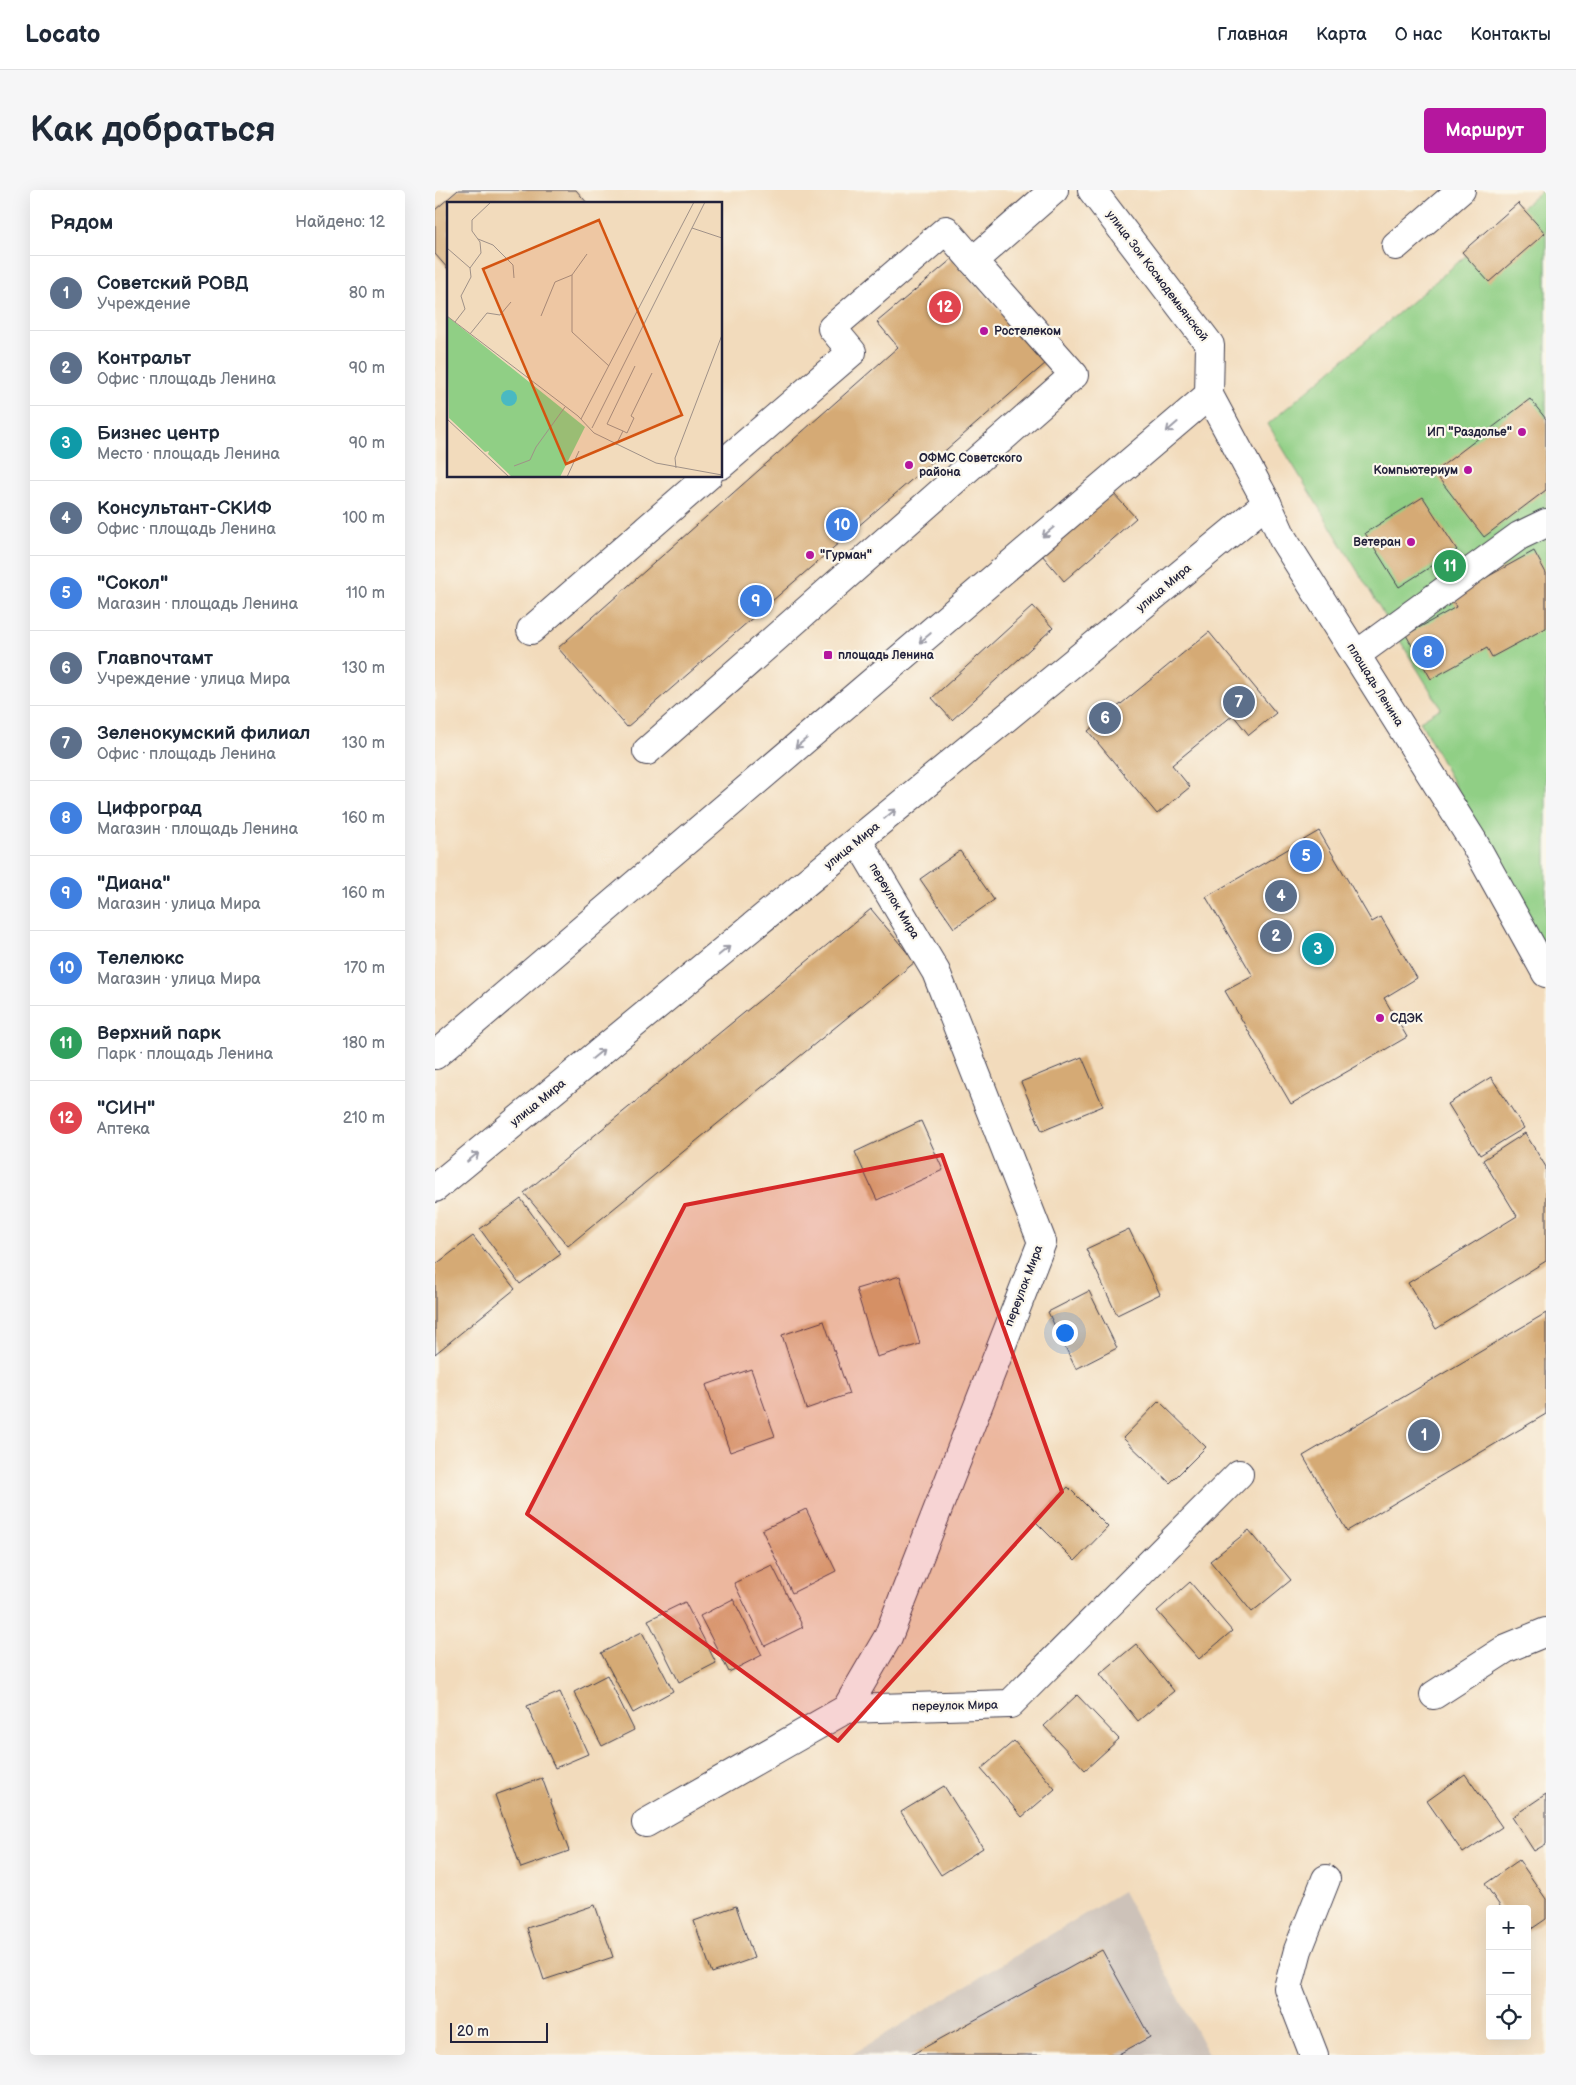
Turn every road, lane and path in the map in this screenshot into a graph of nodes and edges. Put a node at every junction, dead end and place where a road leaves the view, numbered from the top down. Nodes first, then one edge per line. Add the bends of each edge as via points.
1 (1054, 190) edge
2 (1092, 190) edge
3 (1461, 190) edge
4 (1396, 246) dead end
5 (973, 261) junction
6 (1209, 395) junction
7 (723, 463) edge
8 (706, 478) edge
9 (1267, 503) junction
10 (1546, 523) edge
11 (531, 630) dead end
12 (1356, 654) junction
13 (647, 751) dead end
14 (858, 841) junction
15 (1546, 973) edge
16 (435, 1055) edge
17 (435, 1188) edge
18 (1239, 1474) dead end
19 (1546, 1632) edge
20 (1434, 1696) dead end
21 (846, 1708) junction
22 (646, 1823) dead end
23 (1326, 1879) dead end
24 (1314, 2055) edge

1 - 5 street
2 - 6 street, улица Зои Космодемьянской via 1210,345
3 - 4 street
5 - 7 street via 945,230 832,328 852,352
5 - 13 street via 1074,375
6 - 9 street, площадь Ленина
6 -> 16 street
8 - 11 street
9 - 12 street, площадь Ленина via 1283,539
14 -> 9 street, улица Мира
10 - 12 street via 1519,536
12 - 15 street, площадь Ленина via 1473,841
17 -> 14 street, улица Мира
14 - 21 street, переулок Мира via 936,972 1042,1242 888,1637
18 - 21 street, переулок Мира via 1010,1704
19 - 20 street via 1507,1648
21 - 22 street, переулок Мира
23 - 24 street via 1298,1950 1288,1988

